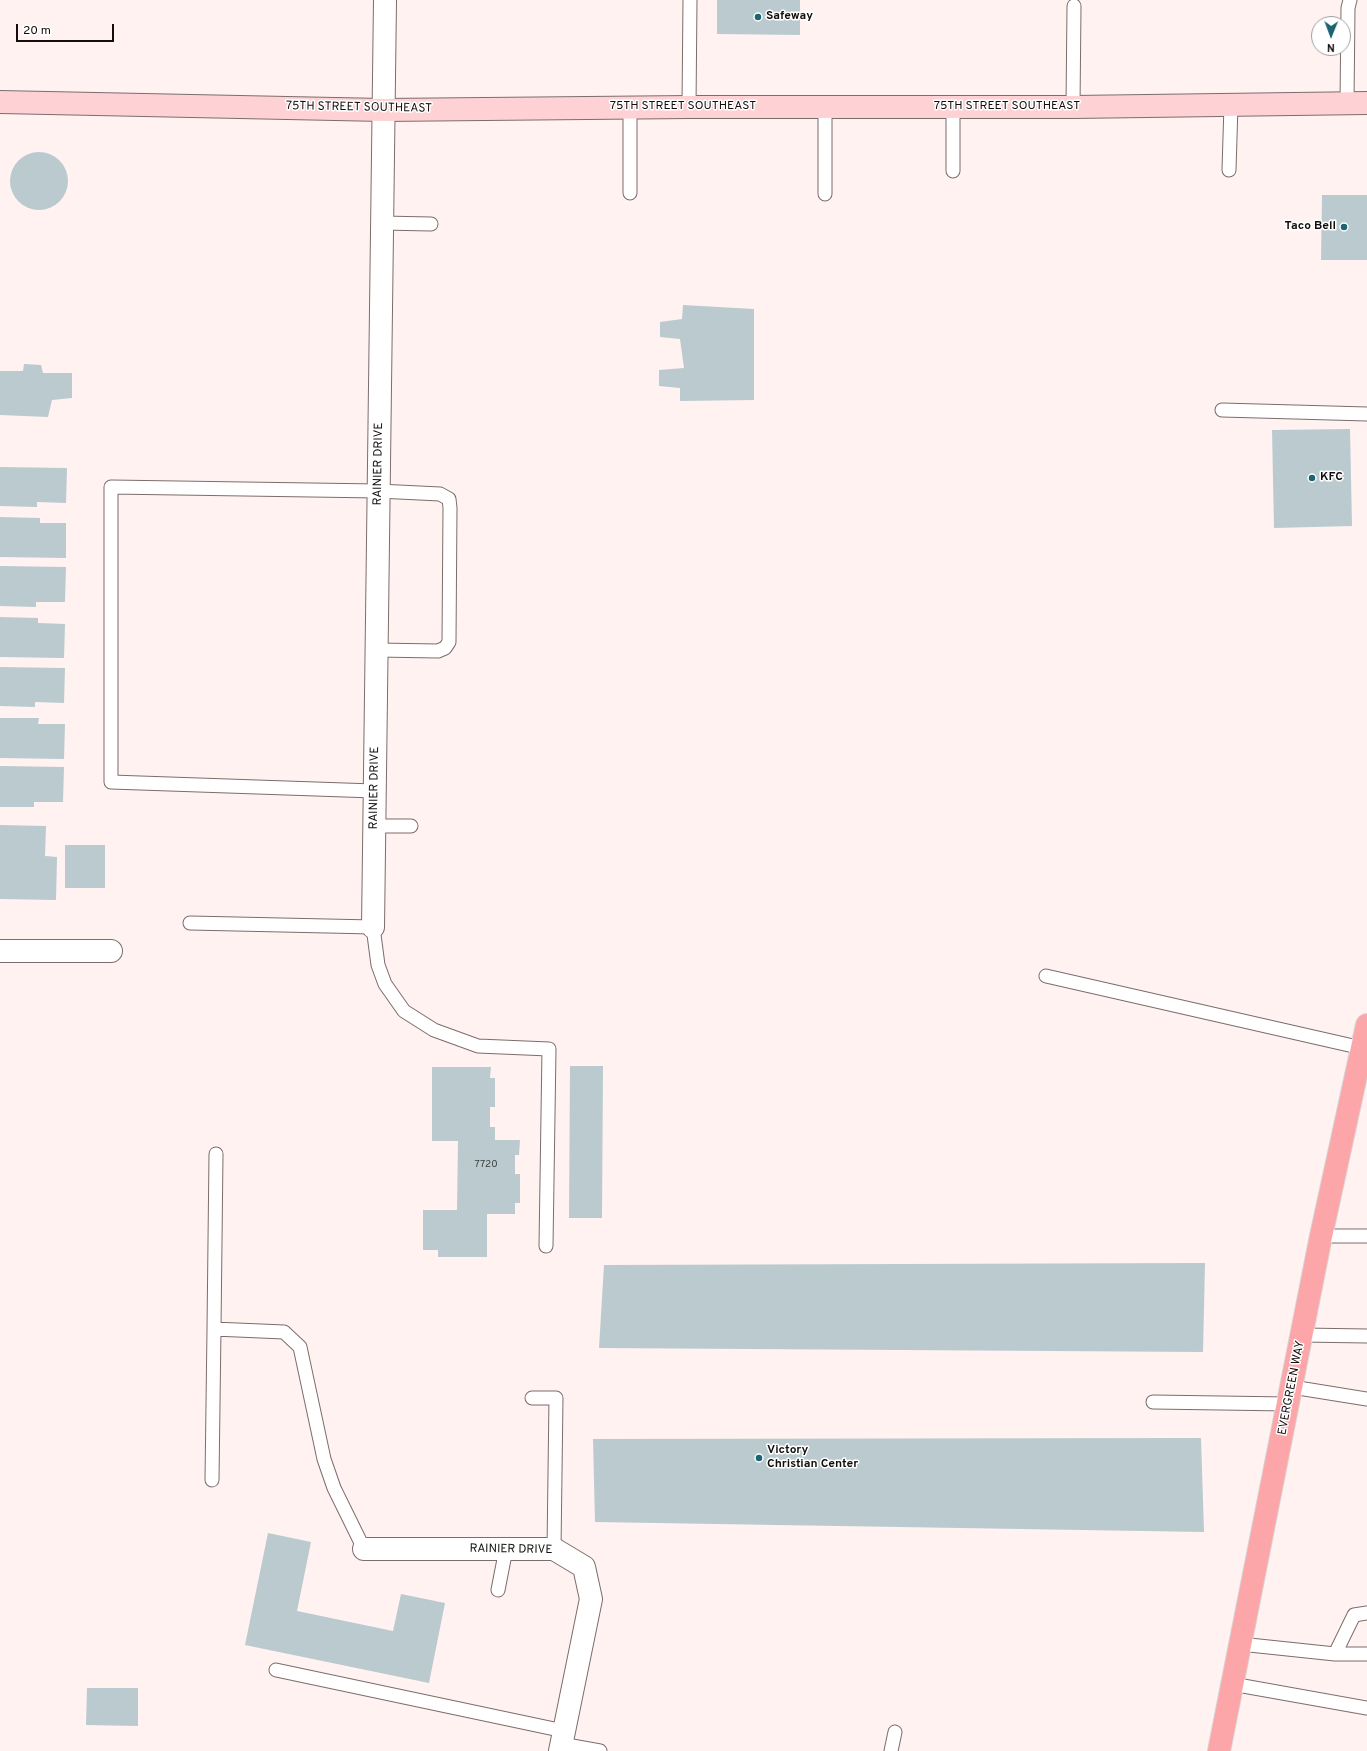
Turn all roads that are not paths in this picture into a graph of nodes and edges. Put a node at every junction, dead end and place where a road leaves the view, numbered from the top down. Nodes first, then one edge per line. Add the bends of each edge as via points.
1 (385, 0) edge
2 (690, 0) edge
3 (1350, 0) edge
4 (1074, 6) dead end
5 (0, 102) edge
6 (1357, 103) edge
7 (1231, 105) junction
8 (630, 107) junction
9 (689, 107) junction
10 (825, 107) junction
11 (953, 107) junction
12 (1073, 107) junction
13 (383, 110) junction
14 (1230, 170) dead end
15 (953, 171) dead end
16 (630, 194) dead end
17 (825, 194) dead end
18 (382, 224) junction
19 (431, 224) dead end
20 (1222, 410) dead end
21 (1367, 414) edge
22 (378, 491) junction
23 (376, 650) junction
24 (374, 791) junction
25 (374, 826) junction
26 (411, 826) dead end
27 (190, 923) dead end
28 (373, 927) junction
29 (0, 951) edge
30 (111, 951) dead end
31 (1046, 976) dead end
32 (1367, 1025) edge
33 (1362, 1048) junction
34 (1361, 1085) edge
35 (216, 1154) dead end
36 (1321, 1236) junction
37 (1367, 1236) edge
38 (546, 1246) dead end
39 (214, 1329) junction
40 (1302, 1335) junction
41 (1367, 1336) edge
42 (1290, 1396) junction
43 (532, 1398) dead end
44 (1367, 1399) edge
45 (1153, 1402) dead end
46 (212, 1480) dead end
47 (364, 1549) joint
48 (506, 1549) junction
49 (554, 1549) junction
50 (498, 1590) dead end
51 (1367, 1613) edge
52 (1240, 1644) junction
53 (1335, 1654) junction
54 (1367, 1654) edge
55 (276, 1670) dead end
56 (1232, 1684) junction
57 (1367, 1708) edge
58 (895, 1732) dead end
59 (561, 1742) edge
60 (600, 1751) edge
61 (891, 1751) edge
62 (1219, 1751) edge

1 - 13 street, RAINIER DRIVE
2 - 9 lane
3 - 6 lane via 1348,8
4 - 12 lane
5 - 13 street, 75TH STREET SOUTHEAST
6 - 7 street, 75TH STREET SOUTHEAST
7 - 12 street, 75TH STREET SOUTHEAST
7 - 14 lane
8 - 9 street, 75TH STREET SOUTHEAST
8 - 13 street, 75TH STREET SOUTHEAST
8 - 16 lane
9 - 10 street, 75TH STREET SOUTHEAST
10 - 11 street, 75TH STREET SOUTHEAST
10 - 17 lane
11 - 12 street, 75TH STREET SOUTHEAST
11 - 15 lane
13 - 18 street, RAINIER DRIVE
18 - 19 lane
18 - 22 street, RAINIER DRIVE
20 - 21 lane
22 - 23 street, RAINIER DRIVE
22 - 23 lane via 440,494 449,498 449,642 445,648 438,651
22 - 24 lane via 111,487 111,782
23 - 24 street, RAINIER DRIVE
24 - 25 street, RAINIER DRIVE
25 - 26 lane
25 - 28 street, RAINIER DRIVE
27 - 28 lane
28 - 38 lane via 378,965 384,984 404,1011 434,1030 478,1046 549,1049
29 - 30 street
31 - 33 lane
32 - 33 main road, EVERGREEN WAY
33 - 34 main road, EVERGREEN WAY
34 - 36 main road, EVERGREEN WAY
35 - 39 lane
36 - 37 lane
36 - 40 main road, EVERGREEN WAY
39 - 46 lane
39 - 47 lane via 284,1332 300,1346 324,1459 334,1488
40 - 41 lane
40 - 42 main road, EVERGREEN WAY
42 - 44 lane
42 - 45 lane
42 - 52 main road, EVERGREEN WAY
43 - 49 lane via 556,1398
47 - 48 street, RAINIER DRIVE
48 - 49 street, RAINIER DRIVE
48 - 50 lane
49 - 59 street, RAINIER DRIVE via 584,1567 591,1599
51 - 53 lane via 1354,1615
52 - 53 lane
52 - 56 main road, EVERGREEN WAY
53 - 54 lane
55 - 59 lane
56 - 57 lane
56 - 62 main road, EVERGREEN WAY
58 - 61 lane
59 - 60 lane

